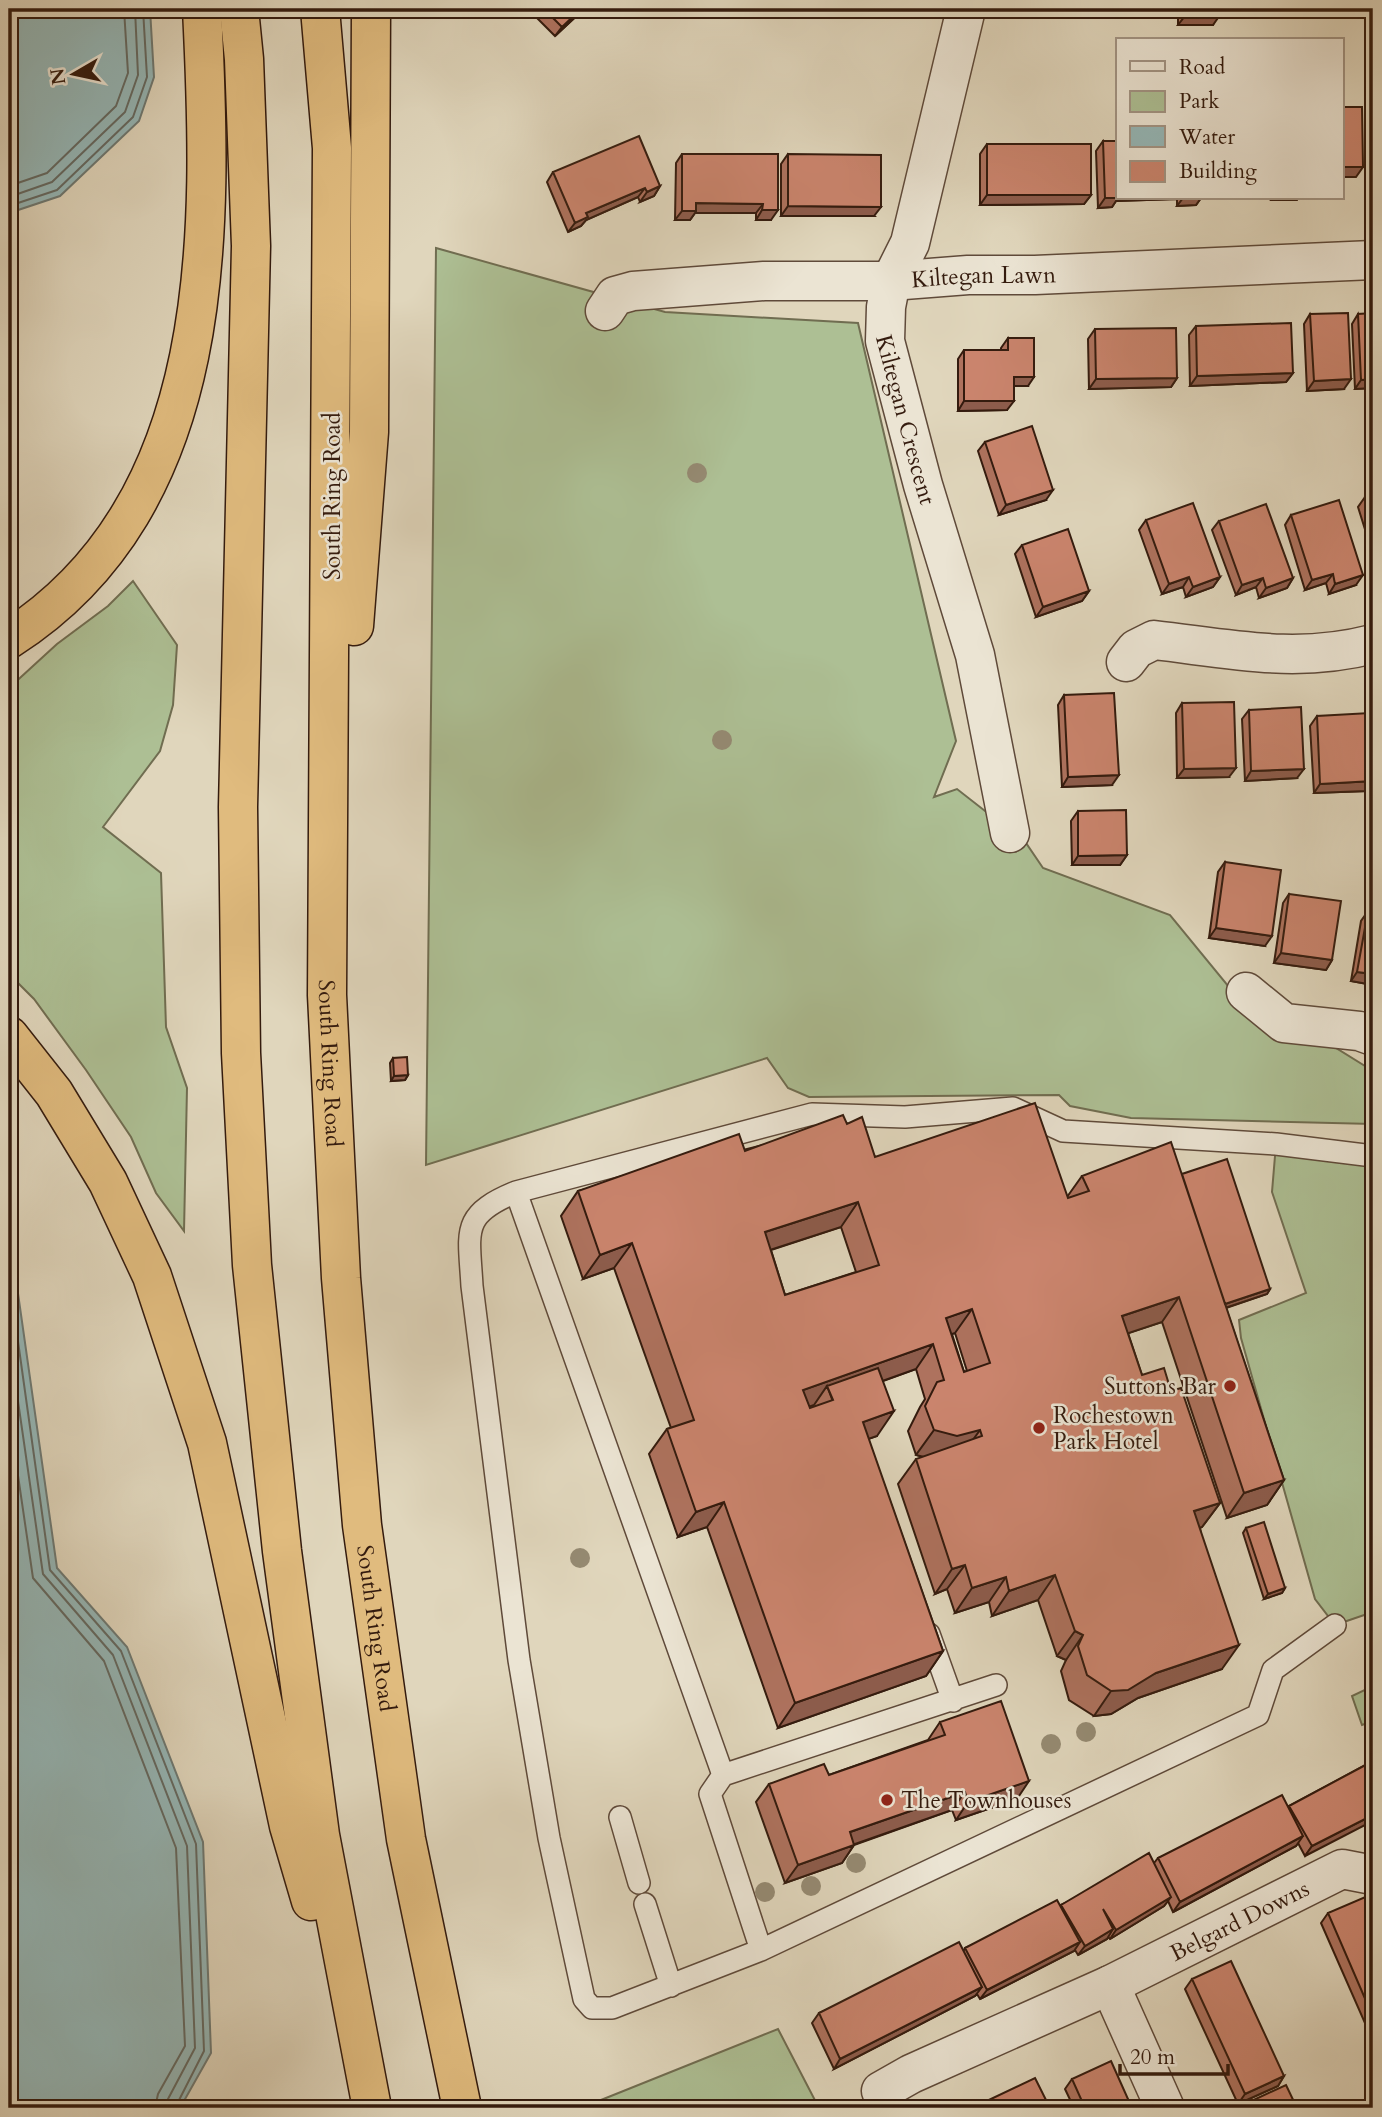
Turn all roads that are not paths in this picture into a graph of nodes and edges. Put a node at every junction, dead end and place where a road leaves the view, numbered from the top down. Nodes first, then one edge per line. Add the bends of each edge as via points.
1 (202, 9) edge
2 (239, 9) edge
3 (320, 9) edge
4 (371, 9) edge
5 (967, 9) edge
6 (1373, 260) edge
7 (891, 281) junction
8 (605, 311) dead end
9 (9, 639) edge
10 (1373, 643) edge
11 (1126, 662) dead end
12 (1010, 833) dead end
13 (1246, 992) dead end
14 (327, 995) junction
15 (9, 1036) edge
16 (1373, 1036) edge
17 (1373, 1156) edge
18 (516, 1192) junction
19 (921, 1614) edge
20 (1335, 1625) dead end
21 (996, 1685) dead end
22 (953, 1701) junction
23 (723, 1775) junction
24 (620, 1817) dead end
25 (1373, 1875) edge
26 (761, 1950) junction
27 (1110, 1985) junction
28 (671, 1986) junction
29 (371, 2108) edge
30 (462, 2108) edge
31 (889, 2108) edge
32 (1165, 2108) edge

1 - 9 highway via 208,125 204,261 185,382 155,472 114,539 68,592
2 - 29 highway via 251,247 238,807 241,1053 252,1265 282,1550 320,1835
3 - 14 highway, South Ring Road via 332,148
4 - 14 highway via 369,432
5 - 7 street, Kiltegan Crescent via 911,243
6 - 7 street, Kiltegan Lawn
7 - 8 street, Kiltegan Lawn via 764,281 633,291 615,296
7 - 12 street, Kiltegan Crescent via 885,341 975,655
10 - 11 street via 1335,654 1291,656 1154,640 1136,649
13 - 16 street via 1284,1023
14 - 30 highway, South Ring Road via 341,1278 362,1525 406,1839
15 - 29 highway via 54,1093 108,1182 156,1289 207,1443 289,1826
17 - 18 lane via 1276,1143 1063,1131 1013,1108 905,1117 812,1114
18 - 23 lane
18 - 28 lane via 478,1212 471,1256 519,1660 549,1838 584,1999 592,2008 612,2008
19 - 22 lane
20 - 26 lane via 1273,1670 1258,1715
21 - 22 lane
22 - 23 lane
23 - 26 lane via 710,1794
24 - 28 lane
25 - 27 street, Belgard Downs via 1342,1869
26 - 28 lane
27 - 31 street, Belgard Downs via 881,2091
27 - 32 street

